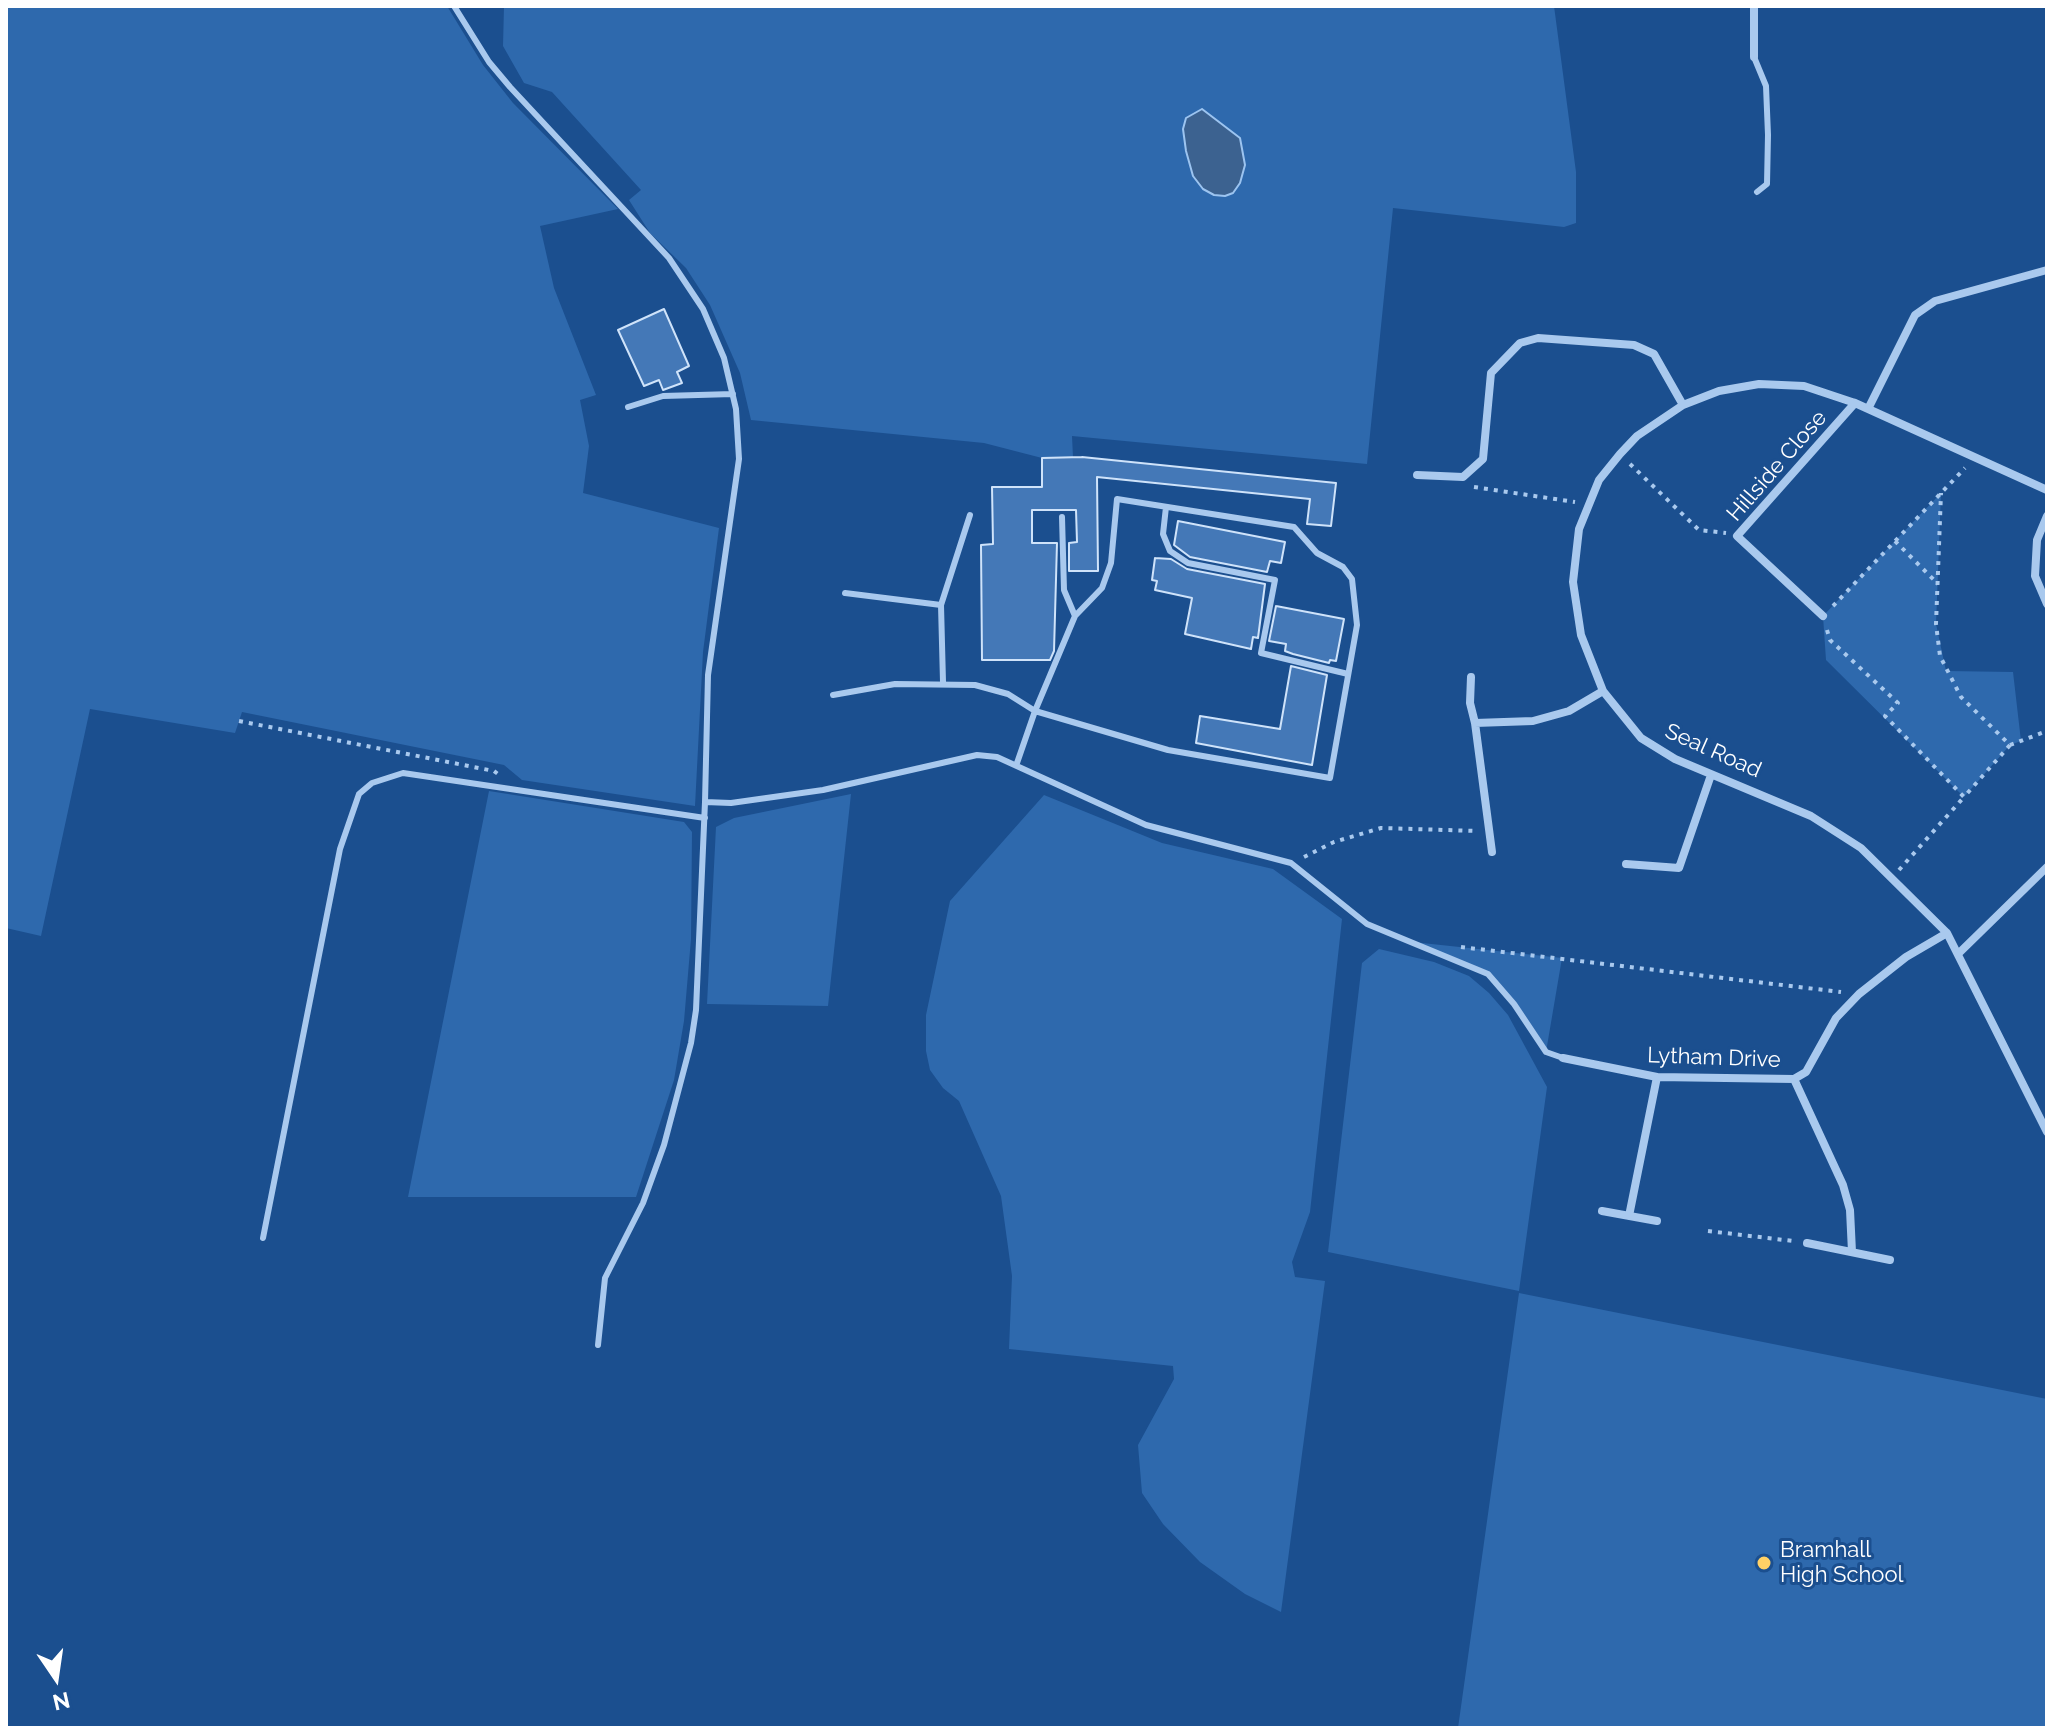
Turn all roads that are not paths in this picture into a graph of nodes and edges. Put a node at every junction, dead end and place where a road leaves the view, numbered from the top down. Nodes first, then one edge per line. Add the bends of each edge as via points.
1 (454, 6) edge
2 (1754, 6) edge
3 (1754, 57) joint
4 (1757, 192) dead end
5 (2047, 270) edge
6 (733, 394) junction
7 (1855, 403) junction
8 (1683, 405) junction
9 (628, 407) dead end
10 (1868, 409) junction
11 (1417, 475) dead end
12 (2047, 490) edge
13 (1166, 507) junction
14 (970, 515) dead end
15 (2047, 516) edge
16 (1062, 517) dead end
17 (845, 593) dead end
18 (2047, 604) edge
19 (941, 605) junction
20 (1075, 616) junction
21 (1823, 616) road end
22 (1348, 674) junction
23 (1471, 677) dead end
24 (943, 682) junction
25 (1603, 691) junction
26 (833, 695) dead end
27 (1035, 711) junction
28 (1475, 723) junction
29 (1017, 763) junction
30 (1711, 775) junction
31 (705, 802) junction
32 (705, 818) junction
33 (1492, 852) dead end
34 (1626, 864) dead end
35 (2047, 867) edge
36 (1947, 933) junction
37 (1958, 954) junction
38 (1563, 1058) joint
39 (1657, 1077) junction
40 (1794, 1079) junction
41 (2047, 1132) edge
42 (1602, 1211) dead end
43 (1629, 1216) junction
44 (1657, 1221) dead end
45 (263, 1238) dead end
46 (1807, 1243) road end
47 (1852, 1252) junction
48 (1890, 1260) dead end
49 (598, 1345) dead end

1 - 6 lane via 510,87 669,258 717,338
2 - 3 street
3 - 4 lane via 1766,86 1768,135 1767,184
5 - 10 street via 1935,301 1915,315
6 - 9 lane via 663,396
6 - 31 lane via 739,459 708,675
7 - 8 street, Seal Road via 1804,386 1759,384
7 - 10 street, Seal Road
7 - 21 street, Hillside Close via 1737,536
8 - 11 street via 1654,354 1634,345 1538,338 1520,343 1491,373 1483,459 1463,477
8 - 25 street, Seal Road via 1620,454 1599,480 1579,529 1573,582 1581,635
10 - 12 street, Seal Road
13 - 20 lane via 1117,499 1111,563 1102,588
13 - 22 lane via 1294,527 1317,553 1343,567 1352,579 1356,602
13 - 22 lane via 1163,534 1170,551 1188,563 1275,580 1261,653
14 - 19 lane
15 - 18 street via 2037,540 2035,576
16 - 20 lane via 1064,590
17 - 19 lane
19 - 24 lane
20 - 27 lane
22 - 27 lane via 1330,778 1168,750
23 - 28 street
24 - 26 lane
24 - 27 lane via 1008,694
25 - 28 street via 1569,711 1533,721
25 - 30 street, Seal Road via 1641,738
27 - 29 lane
28 - 33 street
29 - 31 lane via 977,755 823,790
29 - 38 lane via 1146,825 1291,863 1367,924 1488,974 1546,1052
30 - 34 street via 1679,868
30 - 36 street, Seal Road via 1811,816 1861,848
31 - 32 lane
32 - 45 lane via 403,773 372,783 352,806 340,849
32 - 49 lane via 691,1043 643,1203 605,1278
35 - 37 street
36 - 37 street, Seal Road
36 - 40 street, Lytham Drive via 1859,994 1836,1018 1806,1072
37 - 41 street, Seal Road
38 - 39 street, Lytham Drive
39 - 40 street, Lytham Drive
39 - 43 street
40 - 47 street via 1843,1185 1852,1221
42 - 43 street
43 - 44 street
46 - 47 street
47 - 48 street

